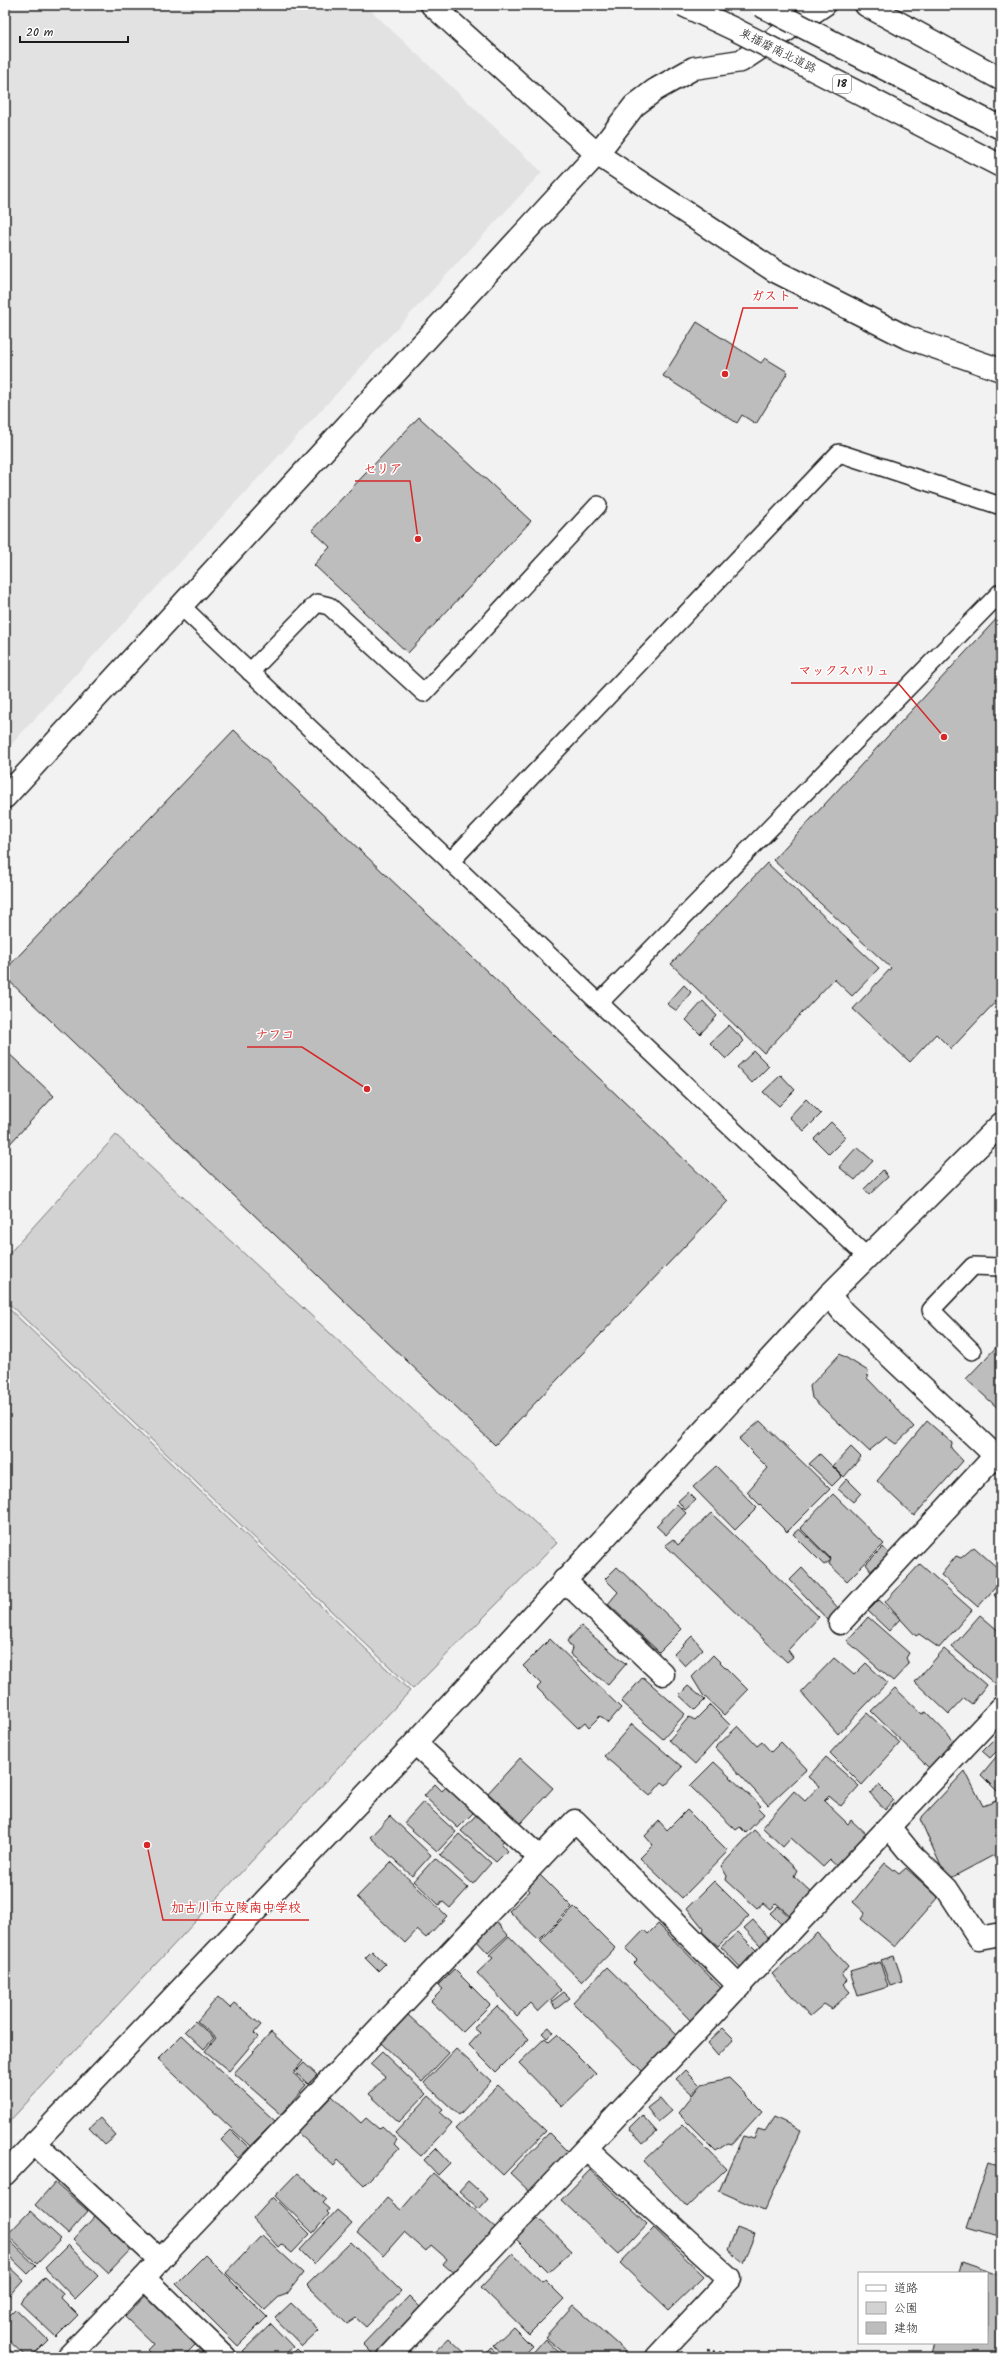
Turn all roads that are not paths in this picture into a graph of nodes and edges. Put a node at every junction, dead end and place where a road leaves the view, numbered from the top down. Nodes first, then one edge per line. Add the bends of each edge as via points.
1 (432, 5) edge
2 (683, 5) edge
3 (760, 5) edge
4 (824, 5) edge
5 (866, 5) edge
6 (1001, 79) edge
7 (1001, 128) edge
8 (597, 154) junction
9 (1001, 166) edge
10 (1001, 370) edge
11 (598, 505) dead end
12 (1001, 506) edge
13 (1001, 592) edge
14 (181, 606) junction
15 (250, 672) junction
16 (5, 797) edge
17 (450, 862) junction
18 (599, 1004) junction
19 (1001, 1124) edge
20 (867, 1257) junction
21 (1001, 1269) edge
22 (829, 1295) junction
23 (972, 1351) dead end
24 (998, 1459) edge
25 (564, 1580) junction
26 (840, 1623) dead end
27 (663, 1674) dead end
28 (1001, 1708) edge
29 (415, 1743) junction
30 (889, 1827) junction
31 (540, 1858) junction
32 (1001, 1934) edge
33 (740, 1986) junction
34 (34, 2143) junction
35 (587, 2149) junction
36 (5, 2174) edge
37 (160, 2260) junction
38 (144, 2278) junction
39 (68, 2357) edge
40 (225, 2357) edge
41 (389, 2357) edge
42 (657, 2357) edge

1 - 8 main road
2 - 9 main road, 東播磨南北道路 / 18, bridge
3 - 7 main road, bridge
4 - 8 main road via 741,61 694,68 655,90 634,106
5 - 6 main road
8 - 10 main road via 774,271 906,337
8 - 14 main road
11 - 15 lane via 424,693 329,606 317,603
12 - 17 lane via 839,453
13 - 18 lane
14 - 15 lane
14 - 16 main road
15 - 17 lane
17 - 18 lane
18 - 20 lane
19 - 20 main road
20 - 22 main road
21 - 23 lane via 973,1266 931,1310
22 - 24 main road via 843,1312
22 - 25 main road
24 - 26 main road
25 - 27 main road
25 - 29 main road
28 - 30 main road
29 - 31 main road
29 - 34 main road
30 - 32 main road via 911,1854 947,1889 979,1938
30 - 33 main road
31 - 33 main road via 575,1821
31 - 37 main road
33 - 35 main road
34 - 36 main road
34 - 37 main road
35 - 41 main road
35 - 42 main road via 730,2279
37 - 38 main road
38 - 39 main road
38 - 40 main road

